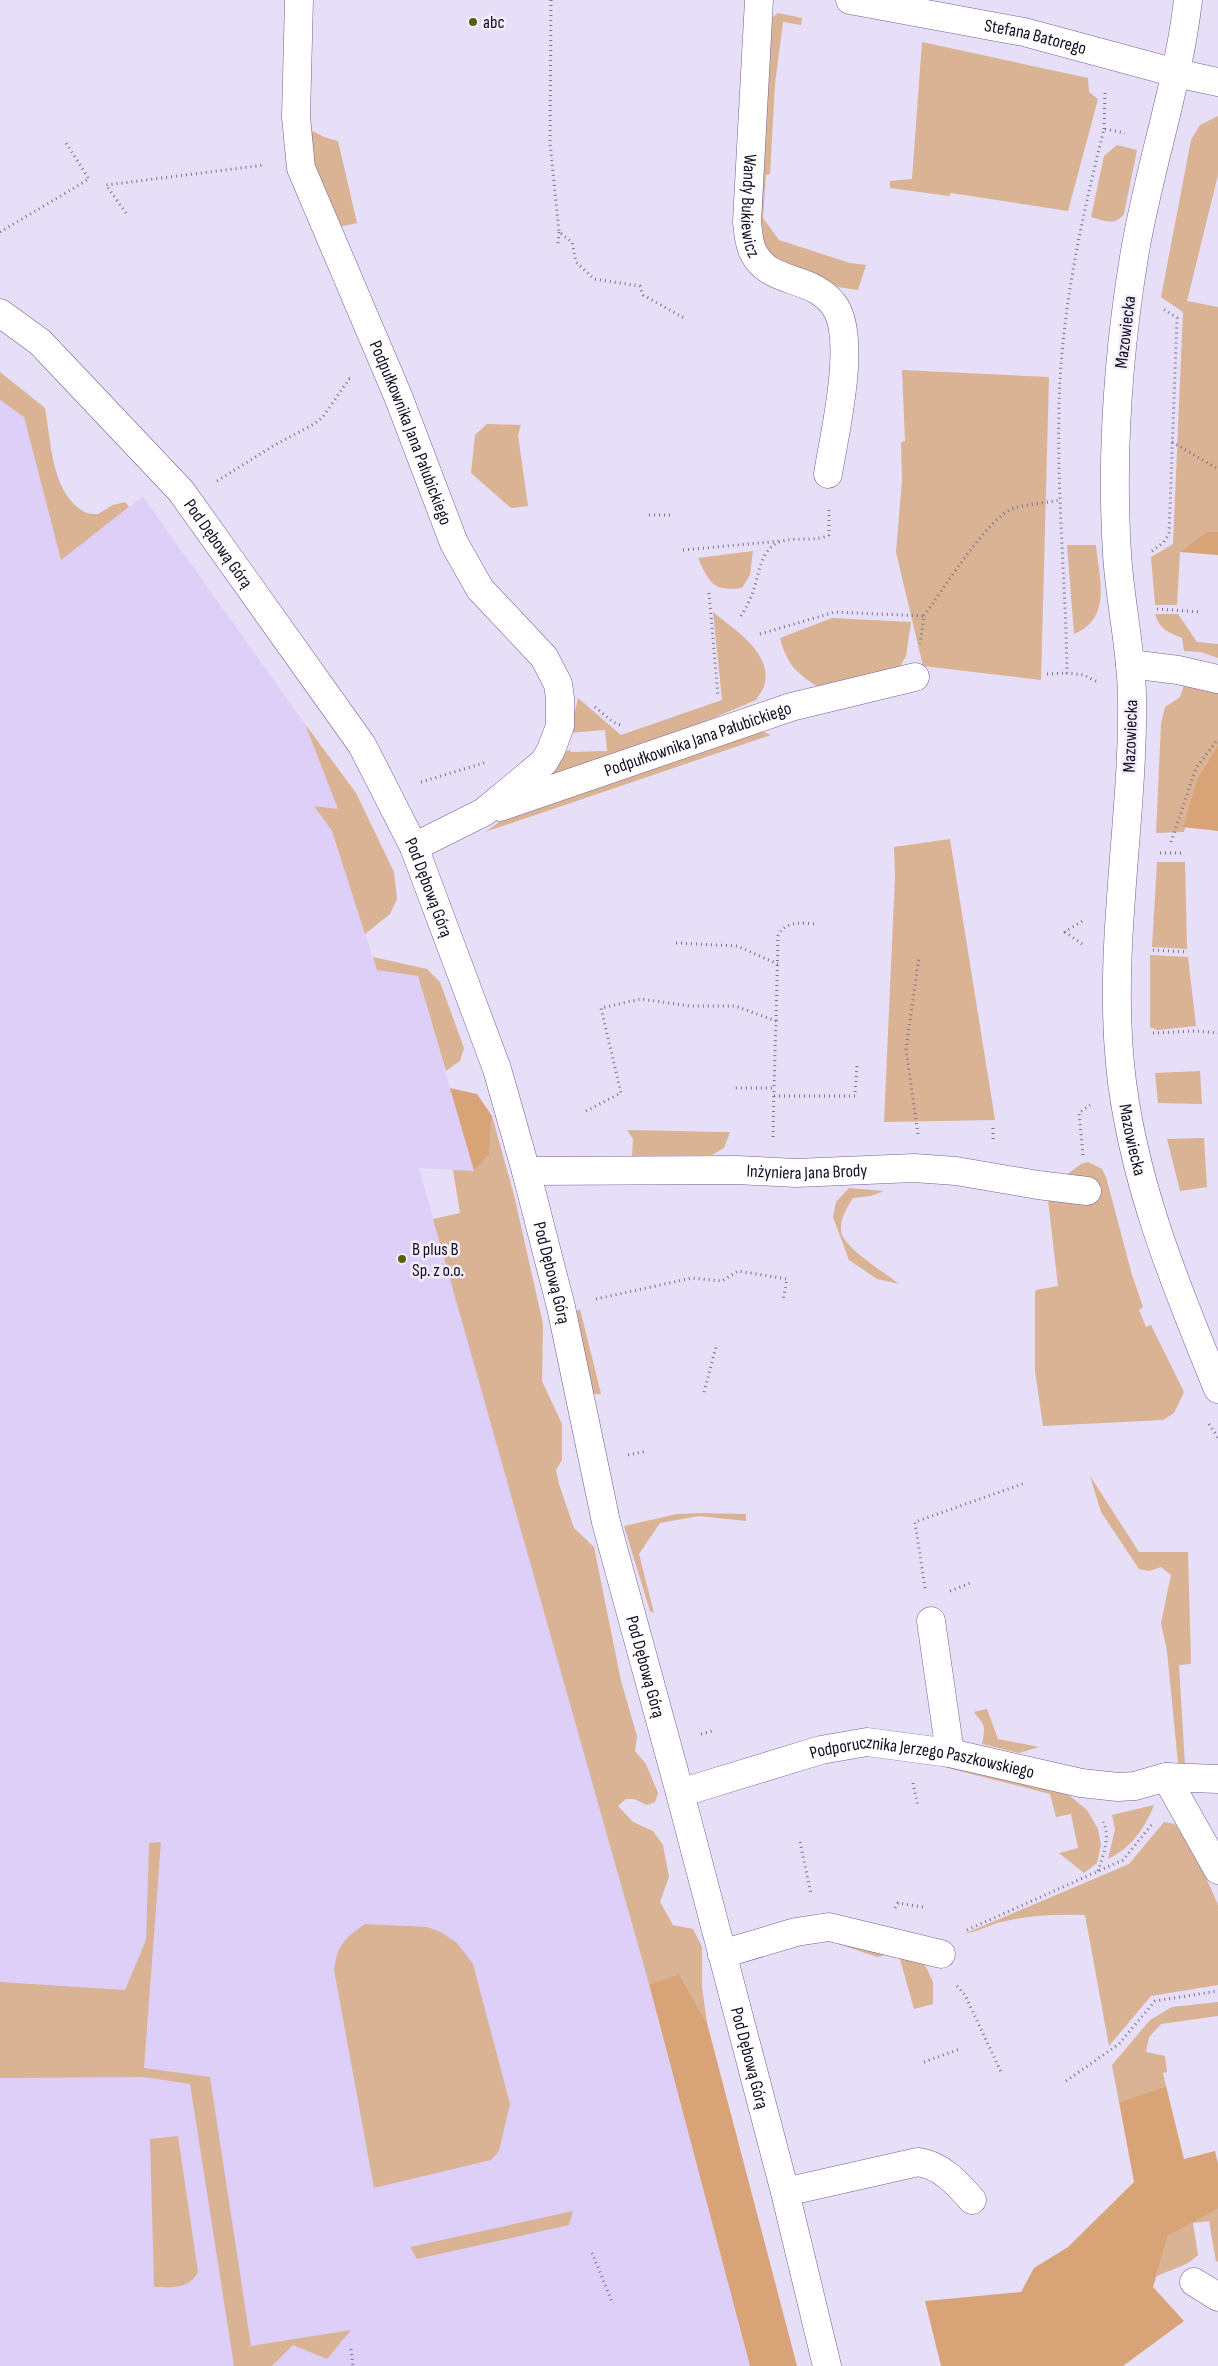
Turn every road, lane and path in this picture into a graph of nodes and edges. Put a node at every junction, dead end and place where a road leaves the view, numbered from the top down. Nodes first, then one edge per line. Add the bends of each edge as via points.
1 (299, 0) edge
2 (552, 0) edge
3 (758, 0) edge
4 (850, 0) edge
5 (1188, 0) edge
6 (1176, 73) junction
7 (1218, 82) edge
8 (66, 143) dead end
9 (260, 165) dead end
10 (126, 212) dead end
11 (0, 232) edge
12 (559, 232) junction
13 (558, 243) dead end
14 (0, 313) edge
15 (686, 319) dead end
16 (384, 367) junction
17 (1172, 442) dead end
18 (1218, 469) edge
19 (828, 474) joint
20 (188, 500) junction
21 (1060, 500) dead end
22 (649, 515) dead end
23 (670, 515) dead end
24 (784, 540) junction
25 (684, 550) dead end
26 (709, 593) dead end
27 (1154, 610) dead end
28 (1202, 612) dead end
29 (741, 616) dead end
30 (924, 616) junction
31 (760, 634) dead end
32 (1130, 664) junction
33 (553, 671) junction
34 (1067, 673) dead end
35 (1047, 674) dead end
36 (915, 677) joint
37 (1218, 679) edge
38 (718, 698) dead end
39 (631, 726) dead end
40 (1218, 739) edge
41 (490, 761) dead end
42 (386, 792) junction
43 (484, 812) junction
44 (1170, 842) dead end
45 (414, 847) junction
46 (1158, 853) dead end
47 (1184, 853) dead end
48 (1089, 917) dead end
49 (817, 924) dead end
50 (676, 942) dead end
51 (1088, 947) dead end
52 (1143, 950) dead end
53 (1188, 952) dead end
54 (919, 957) dead end
55 (778, 964) junction
56 (776, 1022) junction
57 (1150, 1031) dead end
58 (1218, 1033) edge
59 (857, 1064) dead end
60 (735, 1088) dead end
61 (774, 1088) junction
62 (774, 1096) junction
63 (586, 1111) dead end
64 (773, 1143) dead end
65 (895, 1169) junction
66 (526, 1171) junction
67 (1087, 1191) dead end
68 (783, 1300) dead end
69 (561, 1307) junction
70 (716, 1347) dead end
71 (1218, 1389) edge
72 (704, 1392) dead end
73 (1025, 1483) dead end
74 (931, 1621) joint
75 (950, 1753) junction
76 (1166, 1777) junction
77 (1218, 1779) edge
78 (1082, 1783) junction
79 (680, 1794) junction
80 (800, 1842) dead end
81 (1218, 1870) edge
82 (1098, 1871) junction
83 (818, 1928) junction
84 (722, 1954) junction
85 (942, 1954) joint
86 (954, 1983) dead end
87 (1218, 1992) edge
88 (960, 2049) dead end
89 (924, 2062) dead end
90 (1001, 2072) dead end
91 (1066, 2081) dead end
92 (785, 2192) junction
93 (972, 2200) dead end
94 (592, 2253) dead end
95 (1194, 2282) dead end
96 (1218, 2297) edge
97 (613, 2304) dead end
98 (351, 2349) dead end
99 (353, 2366) edge
100 (827, 2366) edge

1 - 16 street, Podpułkownika Jana Pałubickiego via 296,117 301,168
2 - 12 path via 550,143
3 - 19 street, Wandy Bukiewicz via 746,212 750,242 758,260 772,272 810,285 826,298 834,306 844,333 846,354
4 - 6 street, Stefana Batorego via 1024,32
5 - 6 street, Mazowiecka
6 - 7 street, Stefana Batorego
6 - 32 street, Mazowiecka via 1134,256 1119,383 1115,512 1117,558
8 - 11 path via 89,179
9 - 10 path via 106,185
12 - 13 path
12 - 15 path via 572,242 576,262 594,279 640,286 643,295
14 - 20 street, Pod Dębową Górą via 40,342 170,476
16 - 20 path via 349,379 323,417
16 - 33 street, Podpułkownika Jana Pałubickiego via 465,566 480,589 530,640
17 - 18 path
19 - 24 path via 828,534
20 - 42 street, Pod Dębową Górą via 362,745
21 - 30 path via 1014,508 1003,514 988,528
22 - 23 path
24 - 25 path
24 - 29 path via 765,553 754,590
26 - 38 path
27 - 28 path
30 - 31 path via 835,612
30 - 36 path
32 - 37 street
32 - 71 street, Mazowiecka via 1131,733 1117,992 1119,1061 1128,1127 1143,1186 1170,1272
33 - 39 path via 613,722
33 - 43 street, Podpułkownika Jana Pałubickiego via 561,713 551,750 544,762
34 - 35 path
36 - 43 street, Podpułkownika Jana Pałubickiego via 791,707
40 - 44 path via 1196,768
41 - 42 path
42 - 45 street, Pod Dębową Górą
43 - 45 street, Podpułkownika Jana Pałubickiego
45 - 66 street, Pod Dębową Górą via 497,1069
46 - 47 path
48 - 51 path via 1064,932
49 - 55 path via 789,925 781,930
50 - 55 path via 737,946
52 - 53 path
54 - 65 path via 906,1049 919,1144
55 - 56 path
56 - 61 path
56 - 63 path via 735,1006 690,1006 641,999 601,1008 622,1093
57 - 58 path via 1154,1034 1196,1030
59 - 62 path via 855,1096
60 - 61 path
61 - 62 path
62 - 64 path
65 - 66 street, Inżyniera Jana Brody via 796,1174 737,1170
65 - 67 street, Inżyniera Jana Brody via 956,1171
66 - 69 street, Pod Dębową Górą
68 - 69 path via 787,1279 738,1271 722,1281 684,1280
69 - 79 street, Pod Dębową Górą via 606,1522
70 - 72 path
73 - 74 path via 915,1522
74 - 75 street
75 - 78 street, Podporucznika Jerzego Paszkowskiego
75 - 79 street, Podporucznika Jerzego Paszkowskiego via 854,1742
76 - 77 street, Podporucznika Jerzego Paszkowskiego
76 - 78 street, Podporucznika Jerzego Paszkowskiego via 1135,1786
76 - 81 street
76 - 82 path via 1156,1819 1123,1860
78 - 82 path via 1106,1828 1106,1846
79 - 84 street, Pod Dębową Górą
80 - 83 path
82 - 85 path via 953,1936
83 - 84 street
83 - 85 street via 843,1929
84 - 92 street, Pod Dębową Górą
86 - 90 path via 965,1995
87 - 91 path via 1154,2001 1120,2044
88 - 89 path
92 - 93 street via 918,2162 941,2170
92 - 100 street, Pod Dębową Górą
94 - 97 path
95 - 96 street
98 - 99 path

